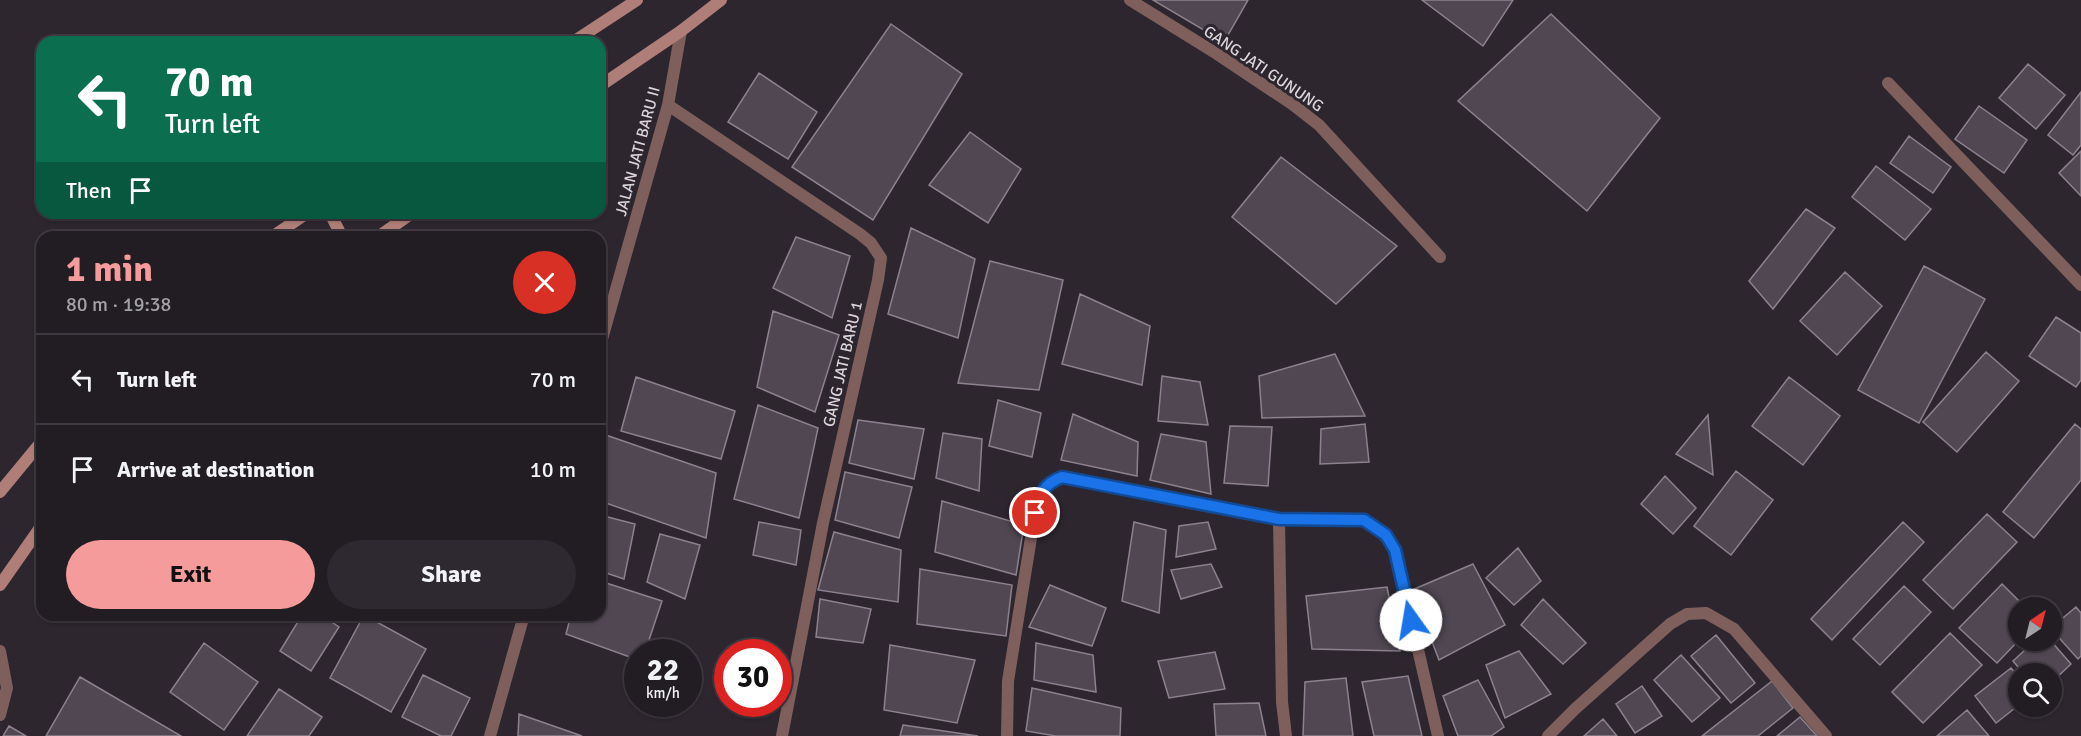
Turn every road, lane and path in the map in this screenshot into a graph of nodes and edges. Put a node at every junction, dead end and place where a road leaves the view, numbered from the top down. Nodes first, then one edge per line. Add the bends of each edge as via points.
1 (637, 0) edge
2 (721, 0) edge
3 (1130, 0) edge
4 (681, 31) junction
5 (582, 36) edge
6 (606, 82) edge
7 (1888, 82) dead end
8 (668, 105) junction
9 (298, 219) edge
10 (404, 219) edge
11 (281, 231) edge
12 (386, 231) edge
13 (1440, 257) dead end
14 (2081, 285) edge
15 (606, 325) edge
16 (36, 448) edge
17 (0, 492) edge
18 (1279, 519) junction
19 (36, 533) edge
20 (1, 580) edge
21 (522, 621) edge
22 (0, 651) edge
23 (0, 715) edge
24 (490, 736) edge
25 (782, 736) edge
26 (1007, 736) edge
27 (1286, 736) edge
28 (1438, 736) edge
29 (1548, 736) edge
30 (1826, 736) edge

1 - 5 main road
2 - 4 main road
3 - 13 street, GANG JATI GUNUNG via 1319,125
4 - 6 main road
4 - 8 street, JALAN JATI BARU II
7 - 14 street
8 - 15 street, JALAN JATI BARU II
8 - 25 street, GANG JATI BARU 1 via 860,234 881,258 823,523
9 - 11 main road
10 - 12 main road
16 - 17 main road
18 - 26 street via 1062,477 1045,486 1035,513 1008,681
18 - 27 street
18 - 28 street via 1364,520 1386,535 1395,550
19 - 20 main road
21 - 24 street
22 - 23 street via 7,688
29 - 30 street via 1670,624 1687,614 1707,614 1734,629

